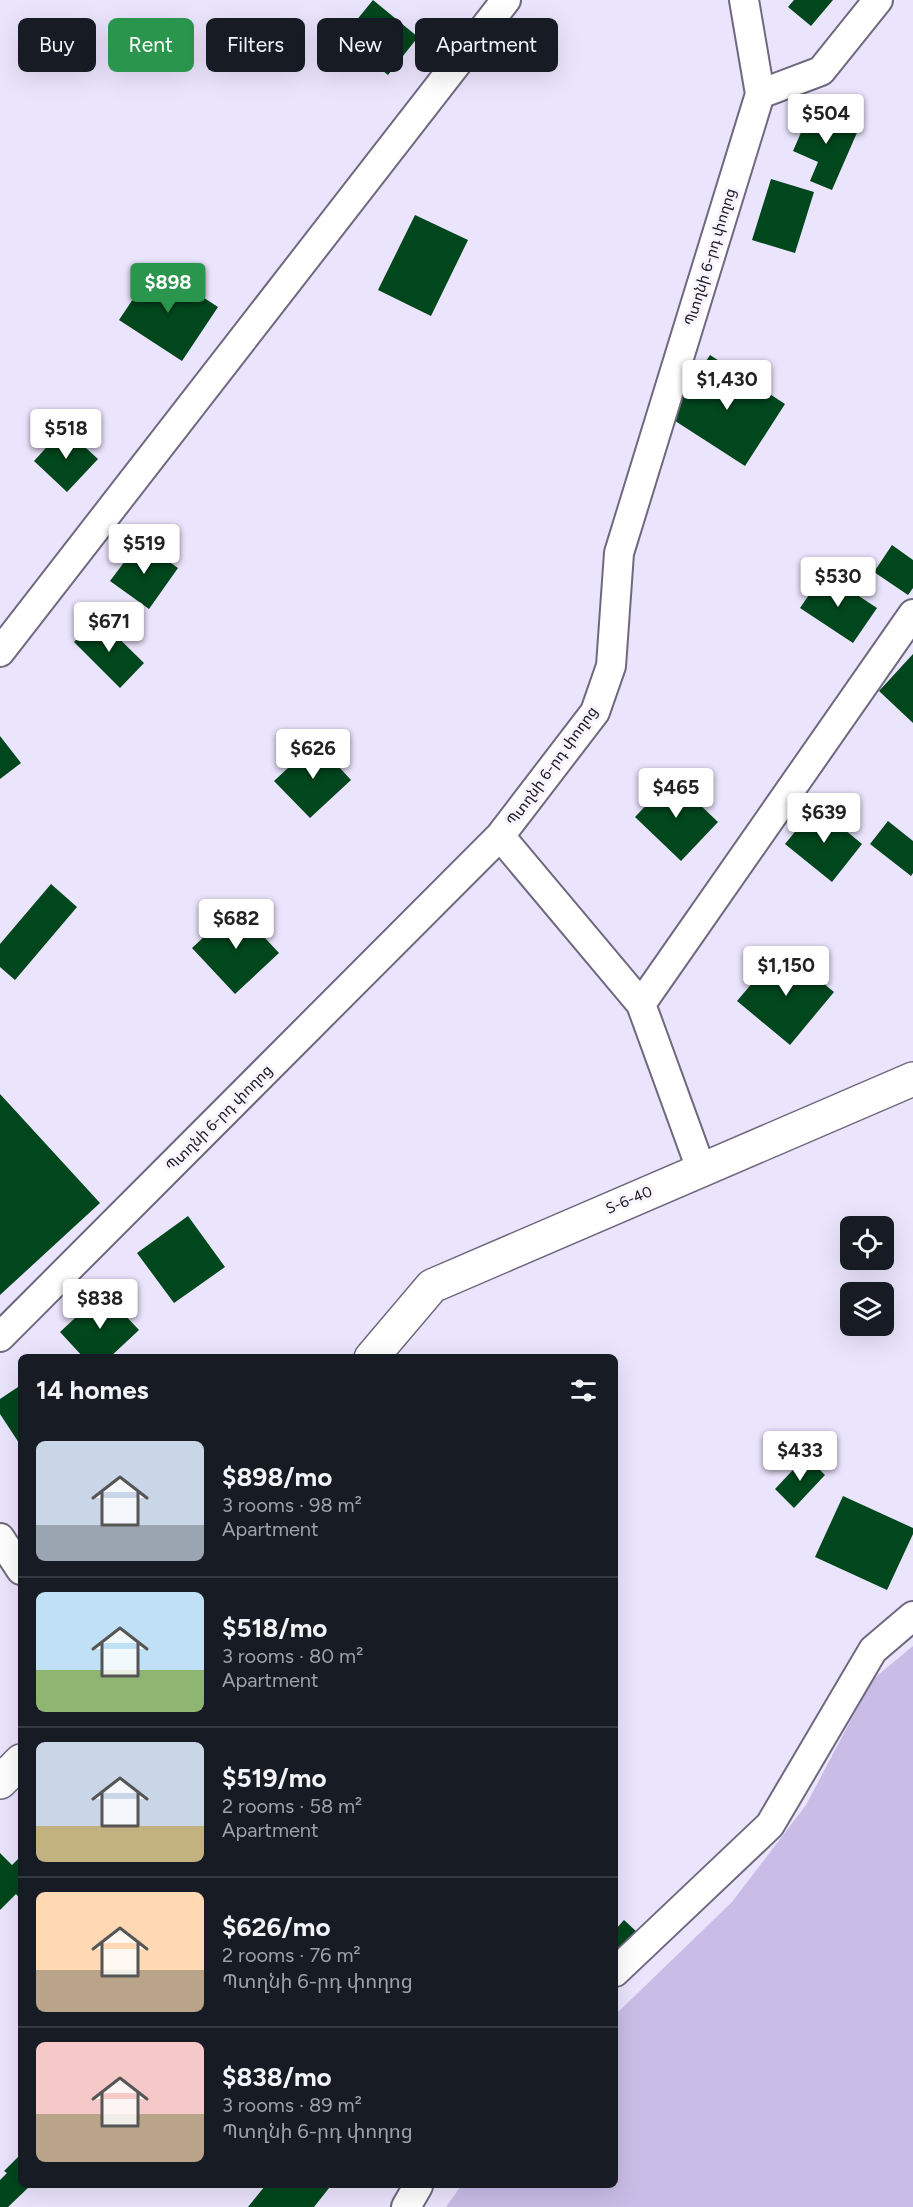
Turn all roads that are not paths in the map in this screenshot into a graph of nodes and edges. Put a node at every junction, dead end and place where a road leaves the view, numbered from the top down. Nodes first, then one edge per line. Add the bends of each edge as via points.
1 (506, 0) edge
2 (744, 0) edge
3 (878, 0) edge
4 (760, 94) junction
5 (913, 614) edge
6 (0, 652) edge
7 (500, 836) junction
8 (641, 1004) junction
9 (913, 1079) edge
10 (701, 1170) junction
11 (0, 1337) edge
12 (374, 1354) edge
13 (0, 1538) edge
14 (18, 1565) edge
15 (913, 1616) edge
16 (18, 1764) edge
17 (0, 1782) edge
18 (618, 1969) edge
19 (417, 2188) edge
20 (406, 2207) edge

1 - 6 street
2 - 4 street
3 - 4 street via 821,71
4 - 7 street, Պտղնի 6-րդ փողոց via 619,553 611,666 595,712
5 - 8 street
7 - 8 street
7 - 11 street, Պտղնի 6-րդ փողոց
8 - 10 street
9 - 10 street, Տ-6-40 / Տ-6-40
10 - 12 street, Տ-6-40 / Տ-6-40 via 432,1286
13 - 14 street
15 - 18 street via 873,1650 770,1826
16 - 17 street
19 - 20 street

